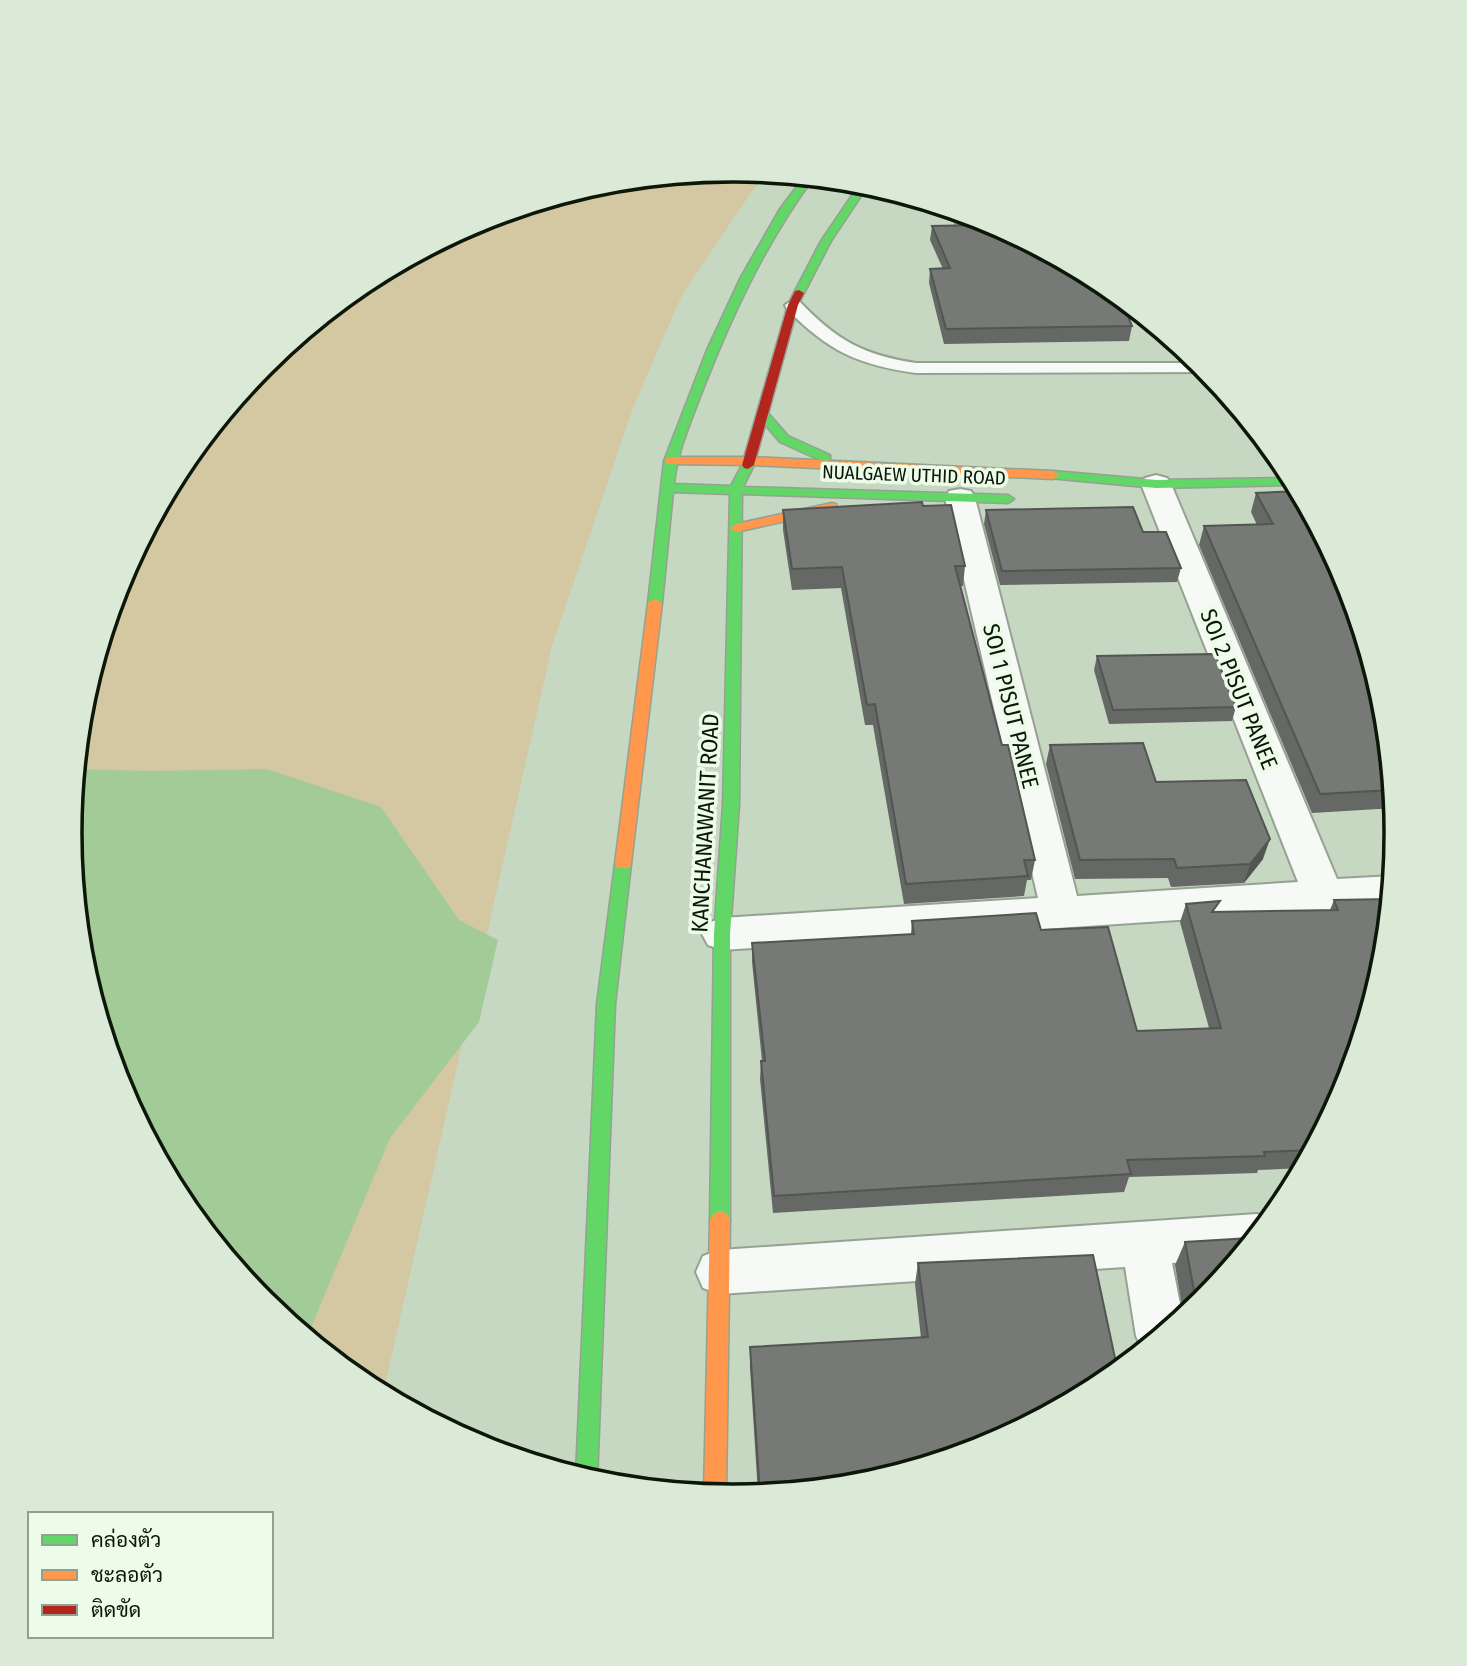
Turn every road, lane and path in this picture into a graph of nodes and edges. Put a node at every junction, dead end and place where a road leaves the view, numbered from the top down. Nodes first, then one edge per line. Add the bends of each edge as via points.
1 (803, 186) edge
2 (857, 193) edge
3 (793, 304) junction
4 (1190, 368) edge
5 (762, 415) junction
6 (670, 461) junction
7 (750, 461) junction
8 (843, 466) junction
9 (1282, 482) edge
10 (1156, 484) junction
11 (669, 488) junction
12 (736, 489) junction
13 (1089, 495) dead end
14 (904, 498) junction
15 (960, 498) junction
16 (1024, 499) dead end
17 (736, 528) junction
18 (1382, 891) edge
19 (1323, 894) junction
20 (1062, 914) junction
21 (722, 934) junction
22 (1243, 1237) edge
23 (1145, 1245) junction
24 (720, 1272) junction
25 (1159, 1326) edge
26 (587, 1467) edge
27 (715, 1484) edge

1 - 6 main road via 733,300
2 - 3 main road, KANCHANAWANIT ROAD via 826,240
3 - 4 lane via 838,346 889,365
3 - 5 main road, KANCHANAWANIT ROAD
5 - 7 main road, KANCHANAWANIT ROAD
5 - 8 main road via 784,439
6 - 7 main road, NUALGAEW UTHID ROAD
6 - 11 main road
7 - 8 main road, NUALGAEW UTHID ROAD
7 - 12 main road, KANCHANAWANIT ROAD
8 - 10 main road, NUALGAEW UTHID ROAD
9 - 10 main road, NUALGAEW UTHID ROAD
10 - 13 main road, NUALGAEW UTHID ROAD
10 - 19 street, SOI 2 PISUT PANEE
11 - 12 main road, NUALGAEW UTHID ROAD
11 - 26 main road via 606,1004
12 - 14 main road, NUALGAEW UTHID ROAD
12 - 17 main road, KANCHANAWANIT ROAD
14 - 15 main road, NUALGAEW UTHID ROAD
14 - 17 main road via 818,509
15 - 16 main road, NUALGAEW UTHID ROAD
15 - 20 street, SOI 1 PISUT PANEE
17 - 21 main road, KANCHANAWANIT ROAD via 731,805
18 - 19 street
19 - 20 street
20 - 21 street
21 - 24 main road, KANCHANAWANIT ROAD
22 - 23 street
23 - 24 street
23 - 25 street
24 - 27 main road, KANCHANAWANIT ROAD

